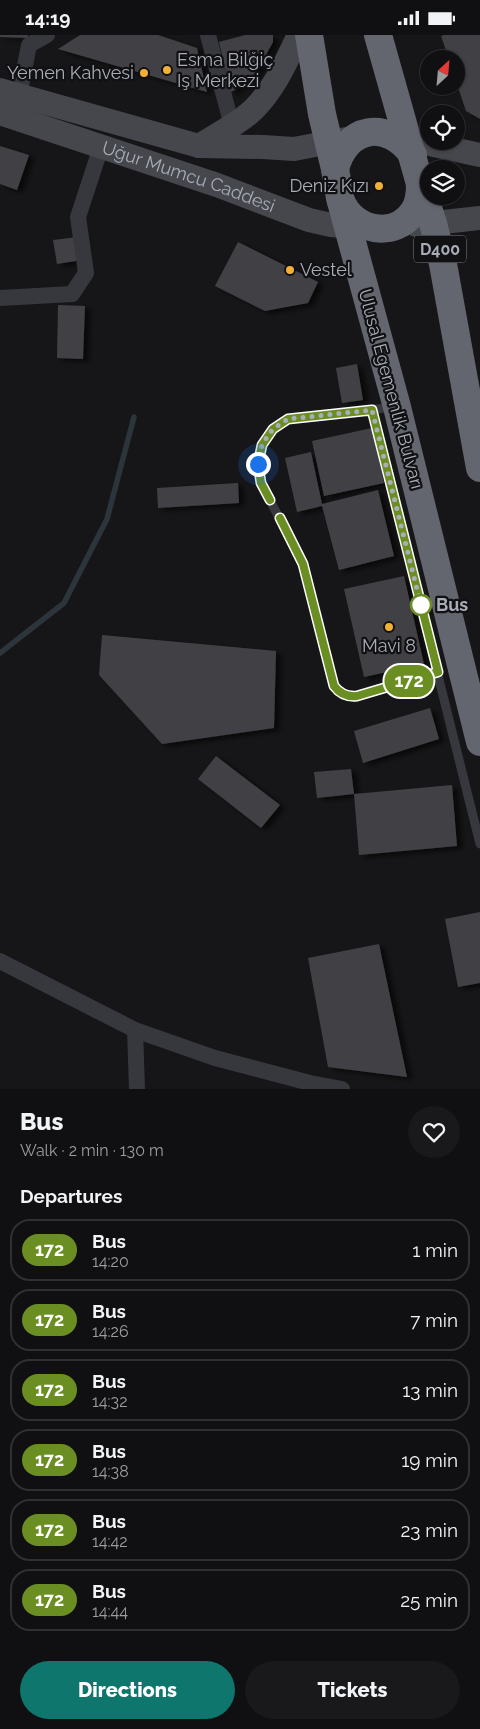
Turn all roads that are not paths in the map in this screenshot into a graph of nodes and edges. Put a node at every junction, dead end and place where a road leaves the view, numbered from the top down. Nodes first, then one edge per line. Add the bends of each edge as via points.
1 (47, 35) edge
2 (208, 35) edge
3 (298, 35) edge
4 (308, 35) edge
5 (378, 35) edge
6 (10, 93) edge
7 (0, 113) edge
8 (232, 126) junction
9 (355, 137) junction
10 (329, 142) junction
11 (405, 143) junction
12 (199, 146) junction
13 (101, 147) junction
14 (480, 155) edge
15 (335, 169) junction
16 (420, 184) joint
17 (340, 198) junction
18 (428, 205) edge
19 (480, 218) edge
20 (434, 223) junction
21 (348, 226) junction
22 (385, 228) junction
23 (0, 298) edge
24 (385, 408) junction
25 (480, 468) edge
26 (422, 557) junction
27 (438, 672) junction
28 (480, 742) edge
29 (480, 844) edge
30 (0, 961) edge
31 (135, 1031) junction
32 (137, 1089) edge
33 (342, 1089) edge

1 - 6 street via 29,45
2 - 8 street
3 - 8 main road, Uğur Mumcu Caddesi via 270,90 253,110
4 - 10 highway, Ulusal Egemenlik Bulvarı
5 - 11 highway, D400
6 - 12 main road, Uğur Mumcu Caddesi
7 - 13 main road, Uğur Mumcu Caddesi
8 - 12 main road, Uğur Mumcu Caddesi
9 - 10 main road, Uğur Mumcu Caddesi
9 - 11 highway via 380,132
9 - 15 highway via 338,157
10 - 12 main road, Uğur Mumcu Caddesi via 294,149
10 - 15 highway, Ulusal Egemenlik Bulvarı
11 - 14 main road
11 - 16 highway, D400
13 - 21 main road, Uğur Mumcu Caddesi via 217,185 309,221
13 - 23 street via 78,217 86,273 72,294
15 - 17 highway, Ulusal Egemenlik Bulvarı
16 - 22 highway via 414,211 404,221
17 - 21 highway, Ulusal Egemenlik Bulvarı
17 - 22 highway via 353,219 364,226
18 - 20 highway, D400
19 - 20 main road, Uğur Mumcu Caddesi
20 - 22 main road, Uğur Mumcu Caddesi
20 - 25 highway, D400
21 - 22 main road, Uğur Mumcu Caddesi
21 - 24 highway, Ulusal Egemenlik Bulvarı
24 - 26 highway, Ulusal Egemenlik Bulvarı
24 - 27 lane via 288,419 280,423 267,437 260,454 261,483 303,564 334,686 338,691 350,697 357,696
26 - 27 lane
26 - 28 highway, Ulusal Egemenlik Bulvarı
27 - 29 lane
30 - 31 street
31 - 32 street
31 - 33 street via 215,1058

